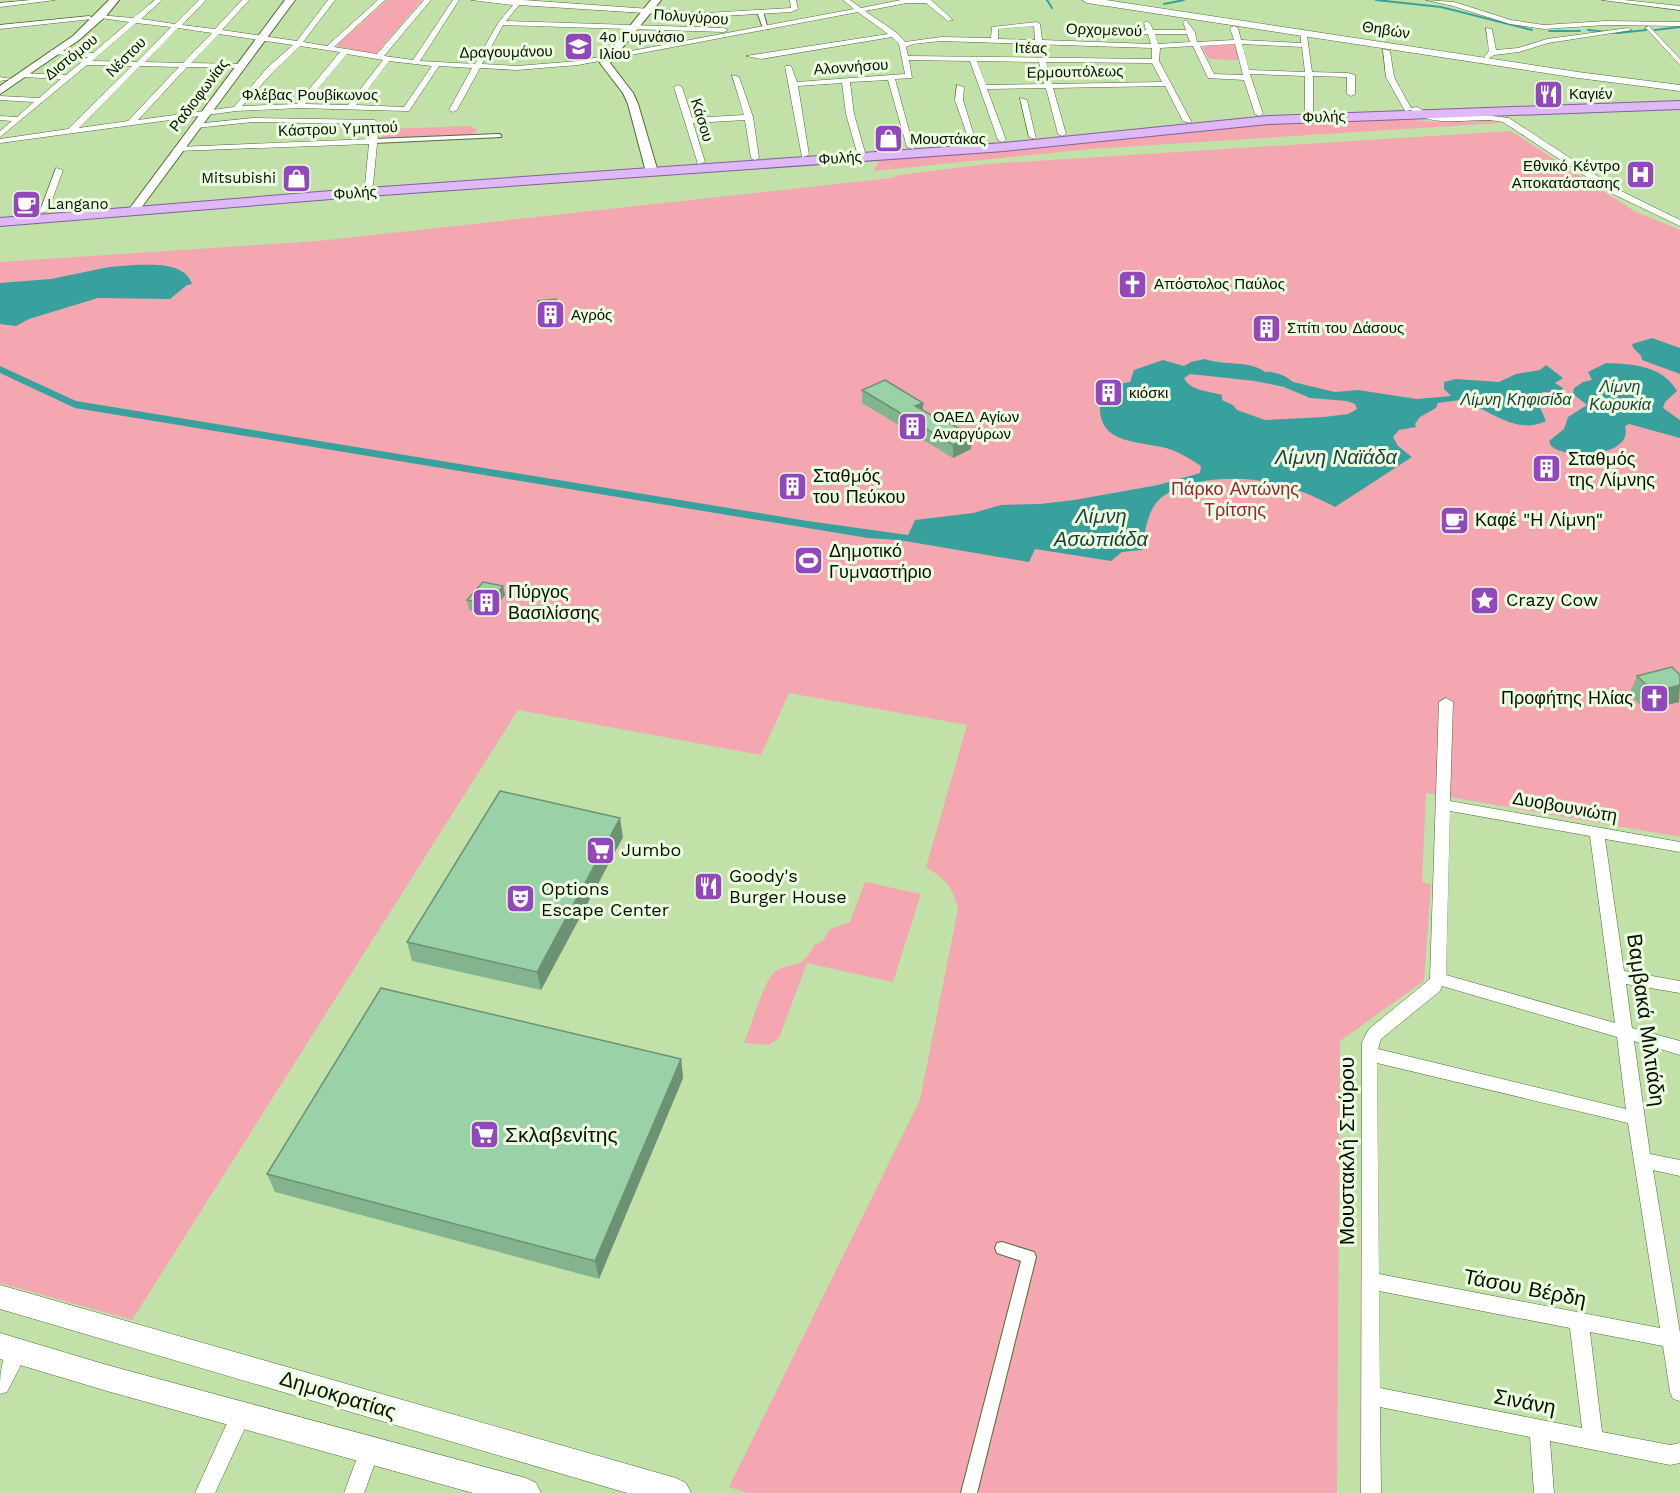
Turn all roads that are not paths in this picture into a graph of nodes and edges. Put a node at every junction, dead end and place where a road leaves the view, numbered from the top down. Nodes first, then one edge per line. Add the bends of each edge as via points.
1 (52, 0) edge
2 (106, 0) edge
3 (114, 0) edge
4 (159, 0) edge
5 (202, 0) edge
6 (246, 0) edge
7 (290, 0) edge
8 (332, 0) edge
9 (382, 0) edge
10 (428, 0) edge
11 (456, 0) edge
12 (474, 0) edge
13 (487, 0) edge
14 (557, 0) edge
15 (602, 0) edge
16 (656, 0) edge
17 (793, 0) edge
18 (846, 0) edge
19 (1087, 0) edge
20 (1119, 0) edge
21 (1429, 0) edge
22 (1605, 0) edge
23 (37, 1) edge
24 (518, 1) edge
25 (908, 1) edge
26 (1634, 2) edge
27 (0, 5) edge
28 (551, 6) junction
29 (1680, 8) edge
30 (593, 9) junction
31 (860, 10) junction
32 (647, 12) junction
33 (759, 12) junction
34 (101, 16) junction
35 (90, 18) junction
36 (138, 20) junction
37 (950, 20) dead end
38 (501, 22) junction
39 (1186, 22) dead end
40 (1147, 23) dead end
41 (34, 24) junction
42 (1680, 24) edge
43 (579, 25) junction
44 (1665, 25) junction
45 (178, 26) junction
46 (1583, 26) junction
47 (0, 27) edge
48 (634, 27) junction
49 (1544, 27) junction
50 (766, 28) junction
51 (1234, 28) dead end
52 (1649, 28) junction
53 (1488, 29) dead end
54 (217, 31) junction
55 (1191, 32) junction
56 (1151, 33) junction
57 (736, 34) junction
58 (261, 37) junction
59 (1585, 37) junction
60 (995, 40) junction
61 (1547, 40) junction
62 (899, 41) junction
63 (1038, 42) junction
64 (1238, 42) junction
65 (299, 43) junction
66 (1083, 43) junction
67 (1194, 44) junction
68 (1156, 46) junction
69 (329, 48) junction
70 (345, 51) junction
71 (1386, 51) dead end
72 (54, 52) junction
73 (94, 55) junction
74 (1490, 55) junction
75 (750, 56) dead end
76 (383, 58) junction
77 (608, 58) junction
78 (906, 58) junction
79 (973, 60) junction
80 (1042, 61) junction
81 (1155, 61) junction
82 (84, 63) junction
83 (415, 63) junction
84 (1680, 63) edge
85 (138, 64) junction
86 (184, 65) junction
87 (436, 65) junction
88 (239, 66) junction
89 (477, 68) junction
90 (788, 68) dead end
91 (1309, 74) junction
92 (23, 75) junction
93 (1247, 75) junction
94 (735, 76) dead end
95 (66, 77) junction
96 (891, 78) junction
97 (2, 80) edge
98 (846, 81) junction
99 (1680, 83) edge
100 (794, 84) junction
101 (1168, 84) junction
102 (1049, 86) junction
103 (678, 87) dead end
104 (960, 87) dead end
105 (983, 87) junction
106 (1680, 88) edge
107 (0, 91) edge
108 (1351, 94) dead end
109 (0, 98) edge
110 (40, 100) junction
111 (1023, 100) dead end
112 (1680, 105) edge
113 (298, 106) junction
114 (350, 108) junction
115 (1627, 108) junction
116 (236, 109) junction
117 (453, 110) dead end
118 (206, 111) junction
119 (1417, 112) junction
120 (1259, 114) junction
121 (1311, 115) junction
122 (749, 117) junction
123 (0, 118) edge
124 (19, 118) junction
125 (1506, 120) junction
126 (688, 121) junction
127 (1187, 121) junction
128 (131, 123) junction
129 (195, 126) junction
130 (69, 134) junction
131 (0, 135) edge
132 (1062, 135) junction
133 (499, 136) dead end
134 (1033, 137) junction
135 (1002, 140) junction
136 (0, 141) edge
137 (374, 141) junction
138 (974, 143) junction
139 (911, 147) junction
140 (177, 149) junction
141 (805, 154) junction
142 (861, 154) junction
143 (755, 158) junction
144 (701, 162) junction
145 (651, 169) junction
146 (59, 170) dead end
147 (369, 185) junction
148 (135, 206) junction
149 (44, 211) junction
150 (0, 215) edge
151 (0, 222) edge
152 (1680, 223) edge
153 (1446, 702) dead end
154 (1444, 805) junction
155 (1597, 832) junction
156 (1680, 847) edge
157 (1616, 976) junction
158 (1438, 979) junction
159 (1680, 987) edge
160 (1625, 1032) junction
161 (1680, 1048) edge
162 (1369, 1054) junction
163 (1636, 1118) junction
164 (1643, 1160) junction
165 (1680, 1168) edge
166 (1002, 1248) dead end
167 (1369, 1281) junction
168 (0, 1298) edge
169 (1579, 1321) junction
170 (1672, 1339) junction
171 (10, 1348) edge
172 (0, 1384) edge
173 (1680, 1392) edge
174 (1370, 1395) junction
175 (241, 1415) junction
176 (1539, 1430) junction
177 (1593, 1440) junction
178 (370, 1449) junction
179 (1675, 1454) edge
180 (480, 1486) edge
181 (205, 1493) edge
182 (354, 1493) edge
183 (526, 1493) edge
184 (676, 1493) edge
185 (969, 1493) edge
186 (1371, 1493) edge
187 (1544, 1493) edge

1 - 23 street
2 - 35 street
3 - 34 street
4 - 36 street, Διστόμου
5 - 45 street, Νέστου
6 - 54 street
7 - 58 street, Ραδιοφωνίας
8 - 65 street
9 - 69 street
10 - 76 street
11 - 83 street
12 - 13 street
13 - 24 street
14 - 28 street
15 - 30 street
16 - 32 street
17 - 33 street via 795,9
18 - 31 street
19 - 106 main road, Θηβών
20 - 74 main road, Θηβών
21 - 49 street
22 - 26 street
23 - 27 street
23 - 41 street
24 - 28 street
24 - 38 street
25 - 31 street, Δραγουμάνου
25 - 37 street via 928,1
26 - 29 street
28 - 30 street
30 - 32 street
30 - 43 street
31 - 50 street, Δραγουμάνου
31 - 62 street
32 - 33 street
32 - 48 street
33 - 50 street
34 - 36 street, Δραγουμάνου
34 - 72 street
35 - 41 street
35 - 97 street
36 - 45 street, Δραγουμάνου
36 - 73 street, Διστόμου
38 - 43 street, Πολυγύρου
38 - 89 street
39 - 55 street
40 - 56 street
41 - 47 street
42 - 44 street
43 - 48 street, Πολυγύρου
44 - 46 street
44 - 52 street
45 - 54 street, Δραγουμάνου
45 - 85 street, Νέστου
46 - 49 street
46 - 59 street
48 - 57 street, Πολυγύρου via 723,30
48 - 77 street
49 - 61 street via 1541,34
50 - 57 street, Δραγουμάνου
51 - 64 street
52 - 59 street
52 - 84 street
53 - 74 street
54 - 58 street, Δραγουμάνου
54 - 86 street
55 - 56 street
55 - 67 street
56 - 66 street via 1081,27
56 - 68 street
57 - 77 street, Δραγουμάνου
58 - 65 street, Δραγουμάνου
58 - 88 street, Ραδιοφωνίας
59 - 61 street
60 - 62 street, Ορχομενού
60 - 63 street, Ορχομενού
60 - 63 street via 994,28 1037,24
61 - 74 street
62 - 75 street
62 - 78 street
63 - 66 street, Ορχομενού
64 - 67 street, Ορχομενού
64 - 91 street, Ορχομενού via 1304,41
64 - 93 street
65 - 69 street, Δραγουμάνου
65 - 116 street via 270,69
66 - 68 street, Ορχομενού
67 - 68 street, Ορχομενού
67 - 93 street via 1213,77
68 - 81 street
69 - 70 street, Δραγουμάνου
70 - 76 street, Δραγουμάνου
70 - 113 street
71 - 119 street via 1390,77
72 - 73 street
72 - 92 street
73 - 82 street, Διστόμου
74 - 99 main road, Θηβών
76 - 83 street, Δραγουμάνου
76 - 114 street
77 - 89 street, Δραγουμάνου via 539,67
77 - 145 street via 605,66 624,90
78 - 79 street, Ιτέας
78 - 96 street, Αλοννήσου via 909,76
79 - 80 street, Ιτέας
79 - 105 street
80 - 81 street, Ιτέας
80 - 102 street
81 - 101 street
82 - 85 street
82 - 95 street, Διστόμου
83 - 87 street, Δραγουμάνου
85 - 86 street
85 - 130 street, Νέστου
86 - 88 street
86 - 128 street
87 - 89 street, Δραγουμάνου
87 - 114 street, Φλέβας Ρουβίκωνος via 406,109
88 - 118 street, Ραδιοφωνίας
89 - 117 street
90 - 100 street
91 - 93 street
91 - 108 street via 1348,75 1352,77
91 - 121 street
92 - 95 street
92 - 107 street
93 - 120 street
94 - 122 street
95 - 110 street, Διστόμου
96 - 98 street, Αλοννήσου
96 - 139 street
98 - 100 street, Αλοννήσου
98 - 142 street
100 - 141 street
101 - 102 street, Ερμουπόλεως
101 - 127 street
102 - 105 street, Ερμουπόλεως
102 - 132 street
103 - 126 street, Κάσου
104 - 138 street via 959,100
105 - 135 street
109 - 110 street
110 - 124 street, Διστόμου
111 - 134 street
112 - 115 main road, Φυλής
112 - 119 main road, Φυλής via 1541,104
113 - 114 street, Φλέβας Ρουβίκωνος
113 - 116 street, Φλέβας Ρουβίκωνος
115 - 119 main road, Φυλής
115 - 125 main road via 1511,116
116 - 118 street, Φλέβας Ρουβίκωνος
118 - 128 street, Φλέβας Ρουβίκωνος
118 - 129 street, Ραδιοφωνίας
119 - 121 main road, Φυλής
119 - 125 street via 1446,118 1488,116
120 - 121 main road, Φυλής
120 - 127 main road, Φυλής
121 - 142 main road, Φυλής via 1004,147
122 - 126 street
122 - 143 street
123 - 124 street
124 - 131 street, Διστόμου
125 - 152 street via 1614,191
126 - 144 street, Κάσου
127 - 132 main road, Φυλής
128 - 130 street, Φλέβας Ρουβίκωνος
129 - 137 street via 253,120 372,122
129 - 140 street, Ραδιοφωνίας
130 - 136 street, Φλέβας Ρουβίκωνος
132 - 134 main road, Φυλής
133 - 137 street, Κάστρου Υμηττού
134 - 135 main road, Φυλής
135 - 138 main road, Φυλής
137 - 140 street, Κάστρου Υμηττού
137 - 147 street
138 - 139 main road, Φυλής
139 - 142 main road, Φυλής
140 - 148 street, Ραδιοφωνίας
141 - 142 main road, Φυλής
141 - 143 main road, Φυλής
142 - 145 main road, Φυλής
143 - 144 main road, Φυλής
144 - 145 main road, Φυλής
145 - 147 main road, Φυλής
145 - 148 main road, Φυλής
146 - 149 street
147 - 148 main road, Φυλής
148 - 149 main road, Φυλής
148 - 151 main road, Φυλής
149 - 150 main road, Φυλής
153 - 154 street
154 - 155 street, Δυοβουνιώτη
154 - 158 street
155 - 156 street, Δυοβουνιώτη
155 - 157 street, Βαμβακά Μιλτιάδη
157 - 159 street
157 - 160 street, Βαμβακά Μιλτιάδη
158 - 160 street
158 - 162 street, Μουστακλή Σπύρου via 1434,987 1375,1034
160 - 161 street
160 - 163 street, Βαμβακά Μιλτιάδη
162 - 163 street
162 - 167 street, Μουστακλή Σπύρου
163 - 164 street, Βαμβακά Μιλτιάδη
164 - 165 street
164 - 170 street, Βαμβακά Μιλτιάδη
166 - 185 street via 1029,1257
167 - 169 street, Τάσου Βέρδη
167 - 174 street, Μουστακλή Σπύρου
168 - 184 main road, Δημοκρατίας
169 - 170 street, Τάσου Βέρδη
169 - 177 street
170 - 173 street, Βαμβακά Μιλτιάδη
171 - 172 street
171 - 175 main road
174 - 176 street, Σινάνη
174 - 186 street, Μουστακλή Σπύρου
175 - 178 main road
175 - 181 street
176 - 177 street, Σινάνη
176 - 187 street
177 - 179 street, Σινάνη
178 - 180 main road
178 - 182 street
180 - 183 main road

